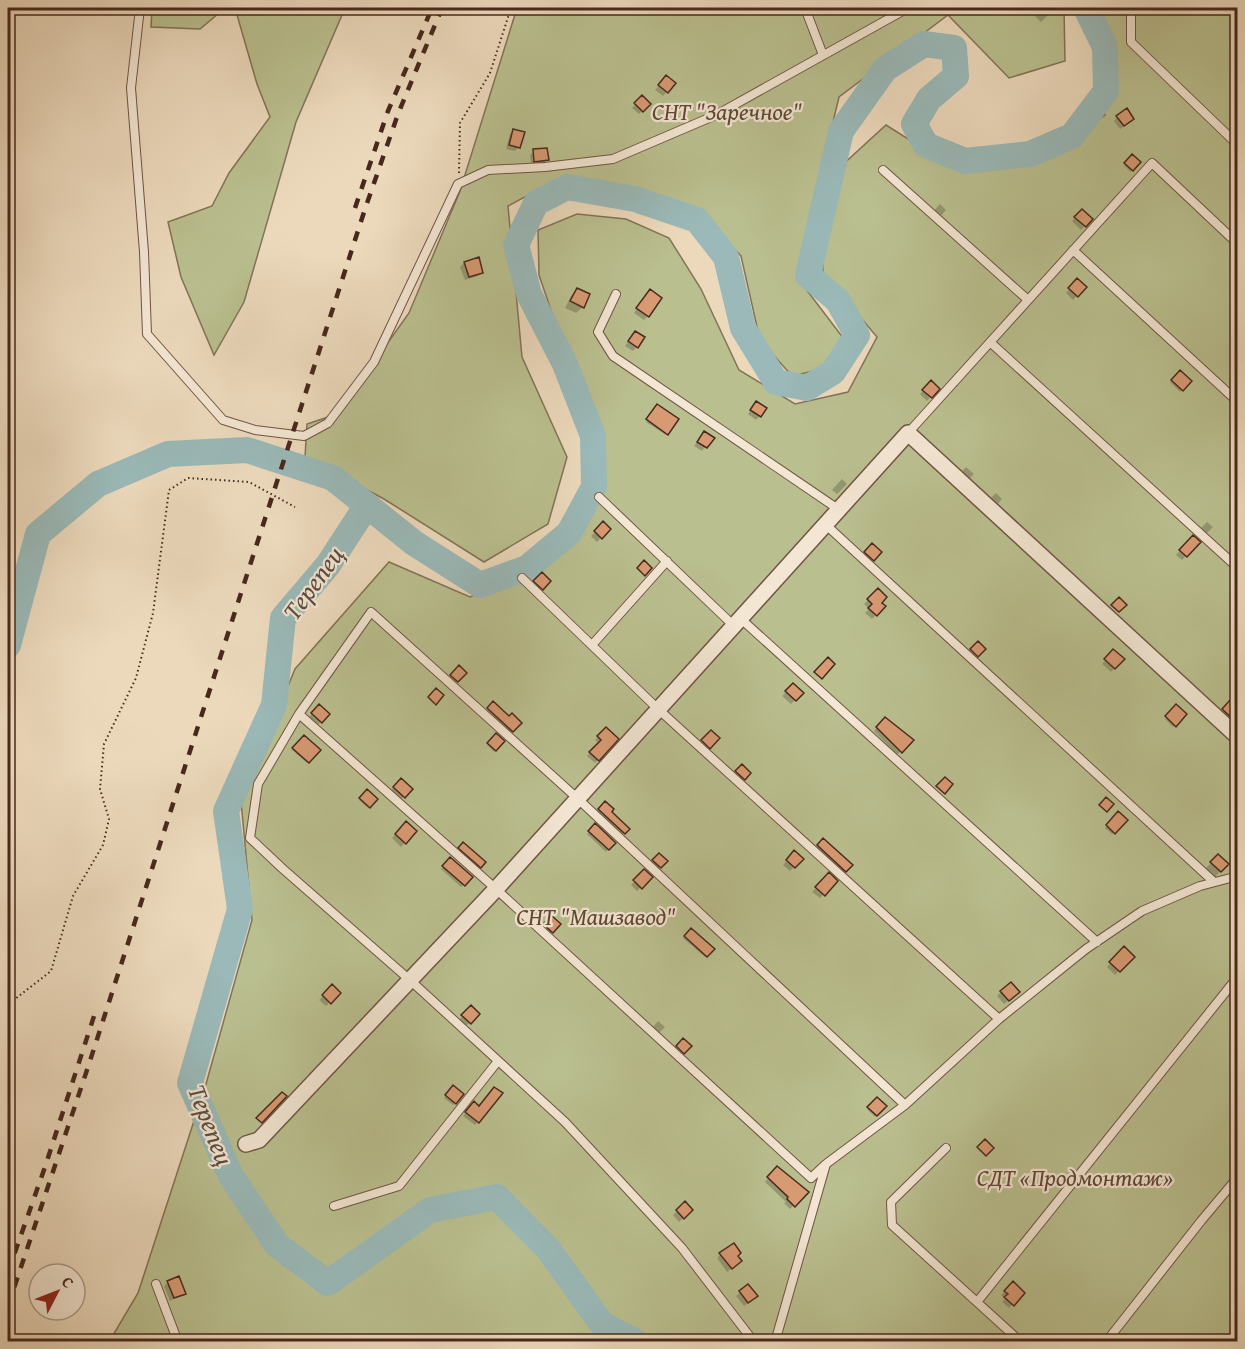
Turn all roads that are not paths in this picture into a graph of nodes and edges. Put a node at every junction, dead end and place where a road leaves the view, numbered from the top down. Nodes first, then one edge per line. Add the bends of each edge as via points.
1 (140, 8) edge
2 (805, 8) edge
3 (908, 8) edge
4 (1137, 8) edge
5 (823, 55) junction
6 (1238, 145) edge
7 (883, 170) dead end
8 (1238, 244) edge
9 (1073, 250) junction
10 (616, 294) dead end
11 (1028, 300) junction
12 (990, 342) junction
13 (1238, 402) edge
14 (908, 433) junction
15 (599, 497) dead end
16 (838, 509) junction
17 (825, 525) junction
18 (667, 561) junction
19 (1238, 568) edge
20 (522, 578) dead end
21 (737, 622) junction
22 (592, 645) junction
23 (658, 709) junction
24 (299, 714) junction
25 (1238, 736) edge
26 (577, 798) junction
27 (1238, 876) edge
28 (1214, 882) junction
29 (496, 889) junction
30 (1097, 942) junction
31 (411, 981) junction
32 (1238, 981) edge
33 (999, 1019) junction
34 (498, 1061) junction
35 (905, 1105) junction
36 (246, 1144) dead end
37 (946, 1148) dead end
38 (826, 1164) junction
39 (1238, 1177) edge
40 (334, 1206) dead end
41 (156, 1284) dead end
42 (977, 1302) junction
43 (178, 1341) edge
44 (754, 1341) edge
45 (775, 1341) edge
46 (1021, 1341) edge
47 (1106, 1341) edge

1 - 5 lane via 131,88 147,334 223,420 255,430 304,436 328,423 375,362 458,184 488,170 613,159 716,115
2 - 5 lane
3 - 5 lane
4 - 6 lane via 1131,13 1131,42
7 - 11 lane
8 - 9 lane via 1152,163
9 - 11 lane
9 - 13 lane
10 - 16 lane via 598,332 614,356
11 - 12 lane
12 - 14 lane
12 - 19 lane
14 - 16 street
14 - 25 street
15 - 18 lane
16 - 17 street
17 - 21 street
17 - 28 lane
18 - 21 lane
18 - 22 lane
20 - 22 lane
21 - 23 street
21 - 30 lane
22 - 23 lane
23 - 26 street
23 - 33 lane
24 - 26 lane via 371,612
24 - 29 lane
24 - 31 lane via 258,784 250,838
26 - 29 street
26 - 35 lane
27 - 28 lane
28 - 30 lane via 1142,911
29 - 31 street
29 - 38 lane via 810,1178
30 - 33 lane
31 - 34 lane
31 - 36 street via 259,1140
32 - 42 lane
33 - 35 lane
34 - 40 lane via 399,1186
34 - 44 lane via 565,1122 682,1248
35 - 38 lane
37 - 42 lane via 891,1202 892,1226
38 - 45 lane
39 - 47 lane
41 - 43 lane
42 - 46 lane

